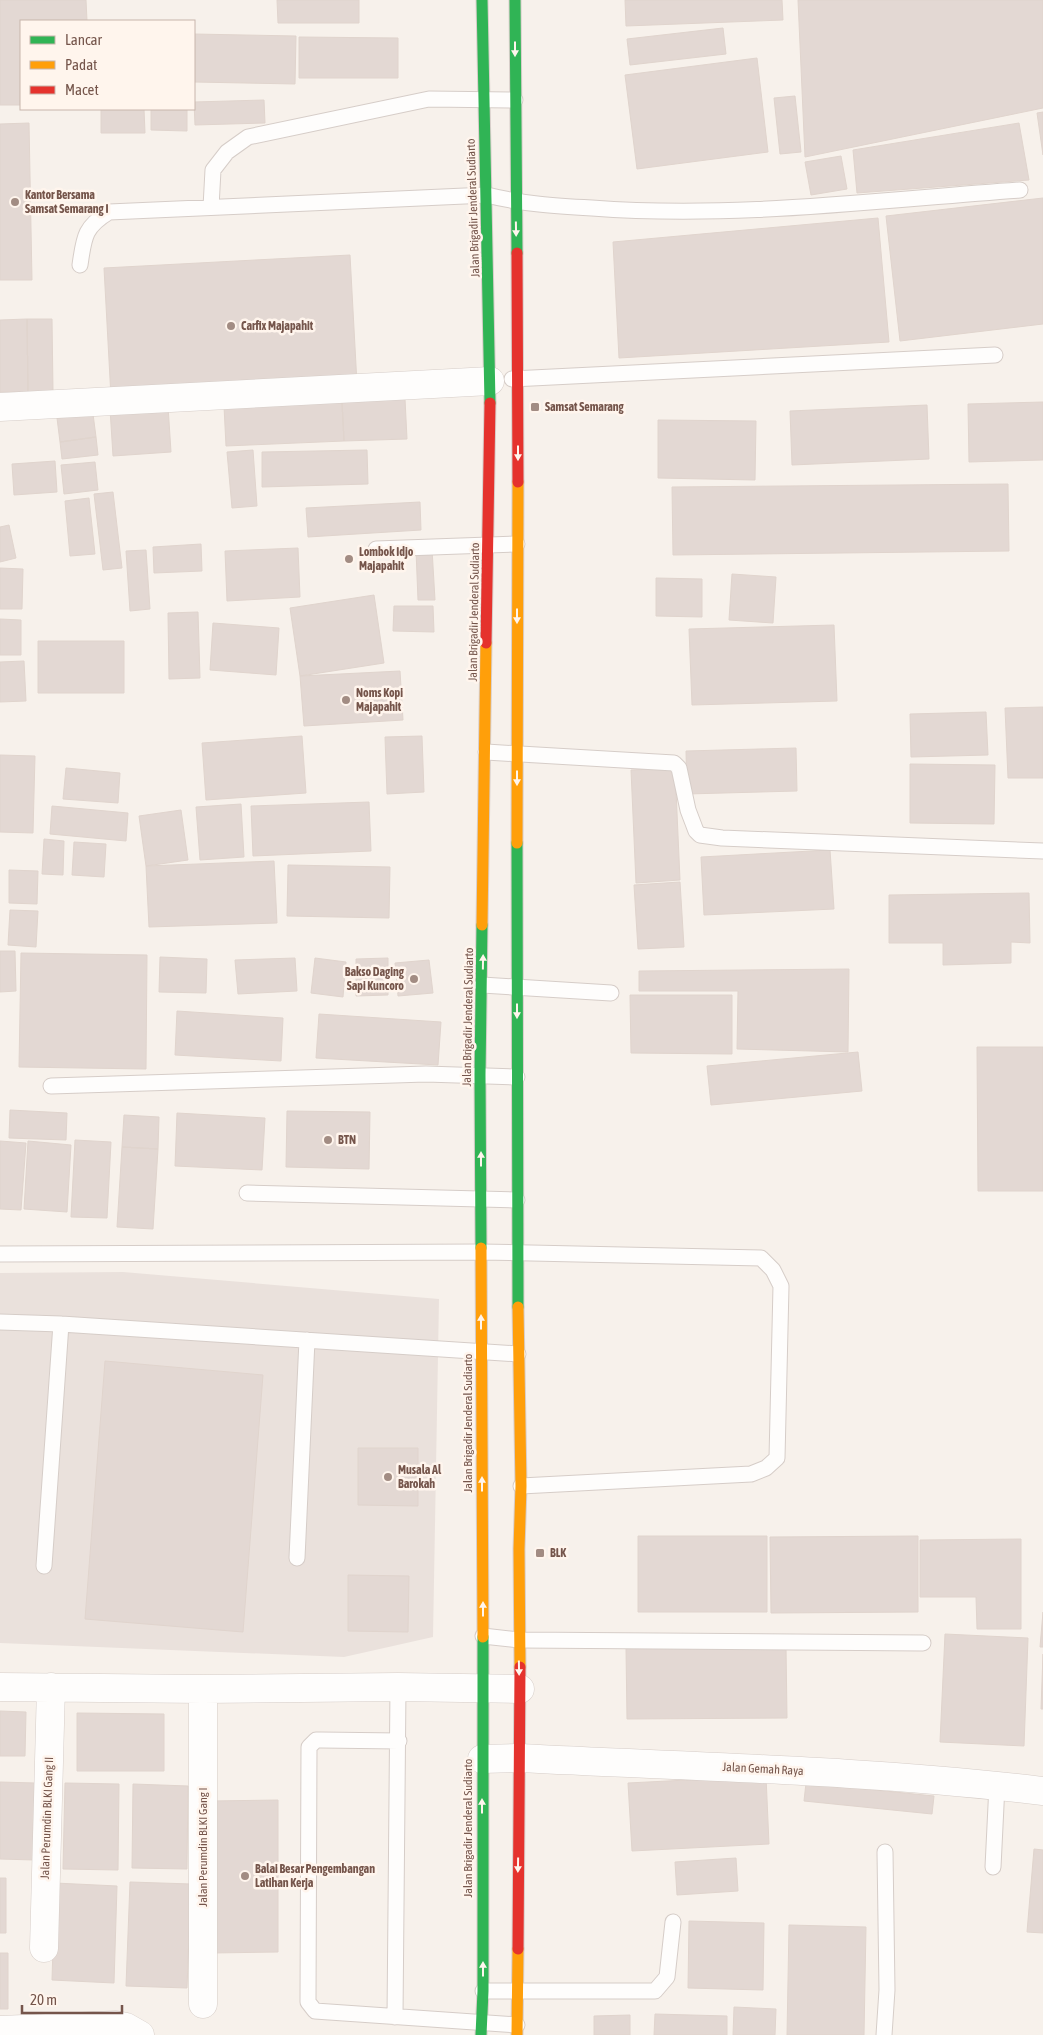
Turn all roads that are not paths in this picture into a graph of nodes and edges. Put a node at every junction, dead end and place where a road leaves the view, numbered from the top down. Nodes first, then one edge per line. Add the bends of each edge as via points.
1 (482, 0) edge
2 (515, 0) edge
3 (483, 100) junction
4 (515, 100) junction
5 (1020, 190) dead end
6 (487, 195) junction
7 (516, 202) junction
8 (211, 207) junction
9 (80, 265) dead end
10 (995, 355) dead end
11 (518, 379) junction
12 (490, 381) junction
13 (0, 407) edge
14 (517, 544) junction
15 (488, 545) junction
16 (376, 549) dead end
17 (486, 752) junction
18 (516, 754) junction
19 (1043, 851) edge
20 (482, 985) junction
21 (517, 987) junction
22 (611, 993) dead end
23 (480, 1075) junction
24 (517, 1076) junction
25 (51, 1086) dead end
26 (247, 1193) dead end
27 (481, 1199) junction
28 (517, 1200) junction
29 (480, 1252) junction
30 (0, 1254) edge
31 (517, 1254) junction
32 (0, 1322) edge
33 (60, 1324) junction
34 (307, 1340) junction
35 (481, 1352) junction
36 (518, 1354) junction
37 (521, 1486) junction
38 (297, 1558) dead end
39 (44, 1566) dead end
40 (483, 1636) junction
41 (519, 1640) junction
42 (923, 1643) dead end
43 (0, 1687) edge
44 (51, 1687) junction
45 (398, 1687) junction
46 (483, 1688) junction
47 (520, 1689) junction
48 (203, 1690) junction
49 (399, 1741) junction
50 (519, 1758) junction
51 (482, 1759) junction
52 (997, 1785) junction
53 (1043, 1791) edge
54 (885, 1852) dead end
55 (993, 1867) dead end
56 (673, 1922) dead end
57 (44, 1948) dead end
58 (483, 1991) junction
59 (517, 1991) junction
60 (203, 2004) dead end
61 (395, 2016) junction
62 (481, 2029) edge
63 (0, 2030) edge
64 (517, 2030) edge
65 (140, 2035) edge
66 (884, 2035) edge

1 - 3 main road, Jalan Brigadir Jenderal Sudiarto
2 -> 4 main road
3 - 4 lane
3 - 6 main road, Jalan Brigadir Jenderal Sudiarto
3 - 8 lane via 429,99 248,137 227,152 213,170
4 - 7 main road
5 - 7 lane via 728,212 617,210
6 - 7 lane
6 - 8 lane
6 - 12 main road, Jalan Brigadir Jenderal Sudiarto
7 -> 11 main road
8 - 9 lane via 109,212 96,220 84,238
10 - 11 lane
11 - 12 lane
11 -> 14 main road
12 - 13 street
12 - 15 main road, Jalan Brigadir Jenderal Sudiarto
14 - 15 lane
14 -> 18 main road
15 - 16 lane
15 - 17 main road, Jalan Brigadir Jenderal Sudiarto
17 - 18 lane
20 -> 17 main road, Jalan Brigadir Jenderal Sudiarto via 489,827
18 - 19 lane via 674,763 679,768 693,824 700,835
18 -> 21 main road via 513,828
20 - 21 lane
20 - 23 main road, Jalan Brigadir Jenderal Sudiarto
21 - 22 lane
21 -> 24 main road
23 - 24 lane
23 - 25 lane
27 -> 23 main road, Jalan Brigadir Jenderal Sudiarto
24 - 28 main road
26 - 27 lane
27 - 28 lane
27 - 29 main road, Jalan Brigadir Jenderal Sudiarto
28 - 31 main road
29 - 30 lane
29 - 31 lane
35 -> 29 main road, Jalan Brigadir Jenderal Sudiarto
31 - 36 main road
31 - 37 lane via 761,1258 773,1270 781,1286 777,1458 766,1468 751,1474
32 - 33 lane
33 - 34 lane
33 - 39 lane
34 - 35 lane
34 - 38 lane
35 - 36 lane
40 -> 35 main road, Jalan Brigadir Jenderal Sudiarto
36 - 37 main road
37 - 41 main road
40 - 41 lane
40 - 46 main road, Jalan Brigadir Jenderal Sudiarto
41 - 42 lane
41 -> 47 main road
43 - 44 street
44 - 48 street
44 - 57 street, Jalan Perumdin BLKI Gang II
45 - 46 street
45 - 48 street
45 - 49 lane
46 - 47 street
46 - 51 main road, Jalan Brigadir Jenderal Sudiarto
47 - 50 main road
48 - 60 street, Jalan Perumdin BLKI Gang I
49 - 61 lane
49 - 61 lane via 316,1740 308,1754 308,2002 315,2011
50 - 51 street, Jalan Gemah Raya
50 - 52 street, Jalan Gemah Raya via 817,1772
50 -> 59 main road
58 -> 51 main road, Jalan Brigadir Jenderal Sudiarto
52 - 53 street, Jalan Gemah Raya
52 - 55 lane
54 - 66 lane via 887,1990
56 - 59 lane via 667,1977 655,1992
58 - 59 lane
58 - 62 main road, Jalan Brigadir Jenderal Sudiarto
59 - 64 main road
61 - 62 lane
62 - 64 lane
63 - 65 street via 116,2025

